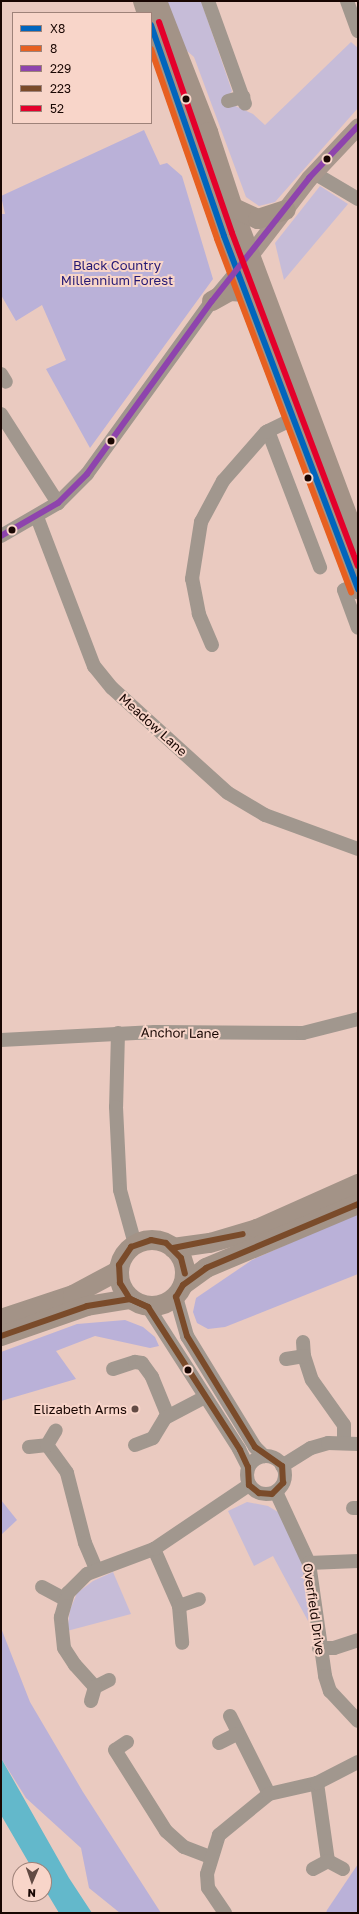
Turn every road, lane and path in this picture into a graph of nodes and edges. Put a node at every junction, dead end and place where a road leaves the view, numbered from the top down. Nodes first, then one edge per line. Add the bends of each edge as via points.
1 (143, 1) edge
2 (157, 1) edge
3 (208, 1) edge
4 (347, 1) edge
5 (147, 12) edge
6 (357, 25) edge
7 (152, 28) edge
8 (228, 102) dead end
9 (358, 126) edge
10 (314, 173) junction
11 (358, 199) edge
12 (234, 208) junction
13 (286, 210) junction
14 (251, 254) junction
15 (237, 271) junction
16 (246, 292) junction
17 (212, 301) junction
18 (1, 414) edge
19 (295, 418) junction
20 (268, 431) junction
21 (58, 503) junction
22 (37, 517) junction
23 (1, 536) edge
24 (358, 544) edge
25 (320, 567) dead end
26 (358, 586) edge
27 (358, 628) edge
28 (212, 645) dead end
29 (358, 849) edge
30 (358, 1019) edge
31 (118, 1033) junction
32 (1, 1040) edge
33 (358, 1184) edge
34 (358, 1204) edge
35 (135, 1244) junction
36 (173, 1248) junction
37 (118, 1271) junction
38 (180, 1291) junction
39 (139, 1303) junction
40 (1, 1319) edge
41 (1, 1336) edge
42 (286, 1359) dead end
43 (113, 1369) dead end
44 (205, 1397) junction
45 (168, 1416) junction
46 (56, 1430) dead end
47 (344, 1443) junction
48 (358, 1444) edge
49 (47, 1445) junction
50 (135, 1445) dead end
51 (28, 1447) dead end
52 (264, 1456) junction
53 (282, 1466) junction
54 (248, 1467) junction
55 (249, 1485) junction
56 (276, 1492) junction
57 (154, 1549) junction
58 (358, 1561) edge
59 (309, 1563) junction
60 (96, 1569) junction
61 (42, 1588) dead end
62 (65, 1599) junction
63 (199, 1599) dead end
64 (179, 1606) junction
65 (358, 1640) edge
66 (182, 1644) dead end
67 (319, 1648) junction
68 (109, 1680) dead end
69 (95, 1687) junction
70 (92, 1701) dead end
71 (230, 1716) dead end
72 (358, 1721) edge
73 (237, 1734) junction
74 (127, 1742) dead end
75 (219, 1743) dead end
76 (358, 1762) edge
77 (317, 1783) junction
78 (269, 1794) junction
79 (210, 1857) junction
80 (328, 1860) junction
81 (312, 1869) dead end
82 (343, 1869) dead end
83 (225, 1913) edge

1 - 5 highway
2 - 12 highway
3 - 8 street via 244,101
4 - 6 street
7 - 15 highway
9 - 10 main road
10 - 11 street
10 - 13 main road
12 - 13 highway via 258,219
12 - 14 highway
13 - 14 main road
14 - 15 main road
14 - 24 highway
15 - 16 highway
15 - 17 street
16 - 17 highway via 230,291
16 - 19 highway
17 - 21 street via 101,458
18 - 21 street
19 - 20 street
19 - 26 highway
20 - 25 street
20 - 28 street via 223,481 201,522 192,579 199,614
21 - 22 street
22 - 23 street
22 - 29 street, Meadow Lane via 94,666 112,688 228,793 266,815
26 - 27 street via 344,590
30 - 31 street, Anchor Lane via 303,1033
31 - 32 street, Anchor Lane
31 - 35 street via 116,1107 120,1190
33 - 36 highway via 257,1229 210,1243
34 - 38 highway via 206,1268
35 - 36 highway via 155,1240
35 - 37 highway via 124,1255
36 - 38 highway via 185,1267
37 - 39 highway via 121,1288
37 - 40 highway via 73,1295
38 - 39 highway via 163,1305
38 - 52 street via 187,1336 255,1447
39 - 41 highway via 87,1306
39 - 44 street
42 - 47 street via 303,1349 312,1380 344,1425
43 - 45 street via 135,1362 142,1363 152,1377
44 - 45 street
44 - 54 street
45 - 50 street via 153,1438
46 - 49 street
47 - 48 street
47 - 53 street via 311,1448
49 - 51 street
49 - 60 street via 67,1473 85,1543
52 - 53 street via 276,1459
52 - 54 street via 256,1459
53 - 56 street via 284,1479
54 - 55 street
55 - 56 street via 259,1493
55 - 57 street
56 - 59 street, Overfield Drive
57 - 60 street via 135,1558
57 - 64 street
58 - 59 street
59 - 67 street, Overfield Drive
60 - 62 street via 79,1581
61 - 62 street
62 - 69 street via 60,1626 64,1648 74,1665
63 - 64 street
64 - 66 street
65 - 67 street via 334,1648
67 - 72 street, Overfield Drive via 330,1691
68 - 69 street
69 - 70 street
71 - 73 street
73 - 75 street
73 - 78 street
74 - 79 street via 115,1750 166,1831 184,1847
76 - 77 street
77 - 78 street
77 - 80 street
78 - 79 street via 219,1835
79 - 83 street via 206,1874 208,1888
80 - 81 street
80 - 82 street

